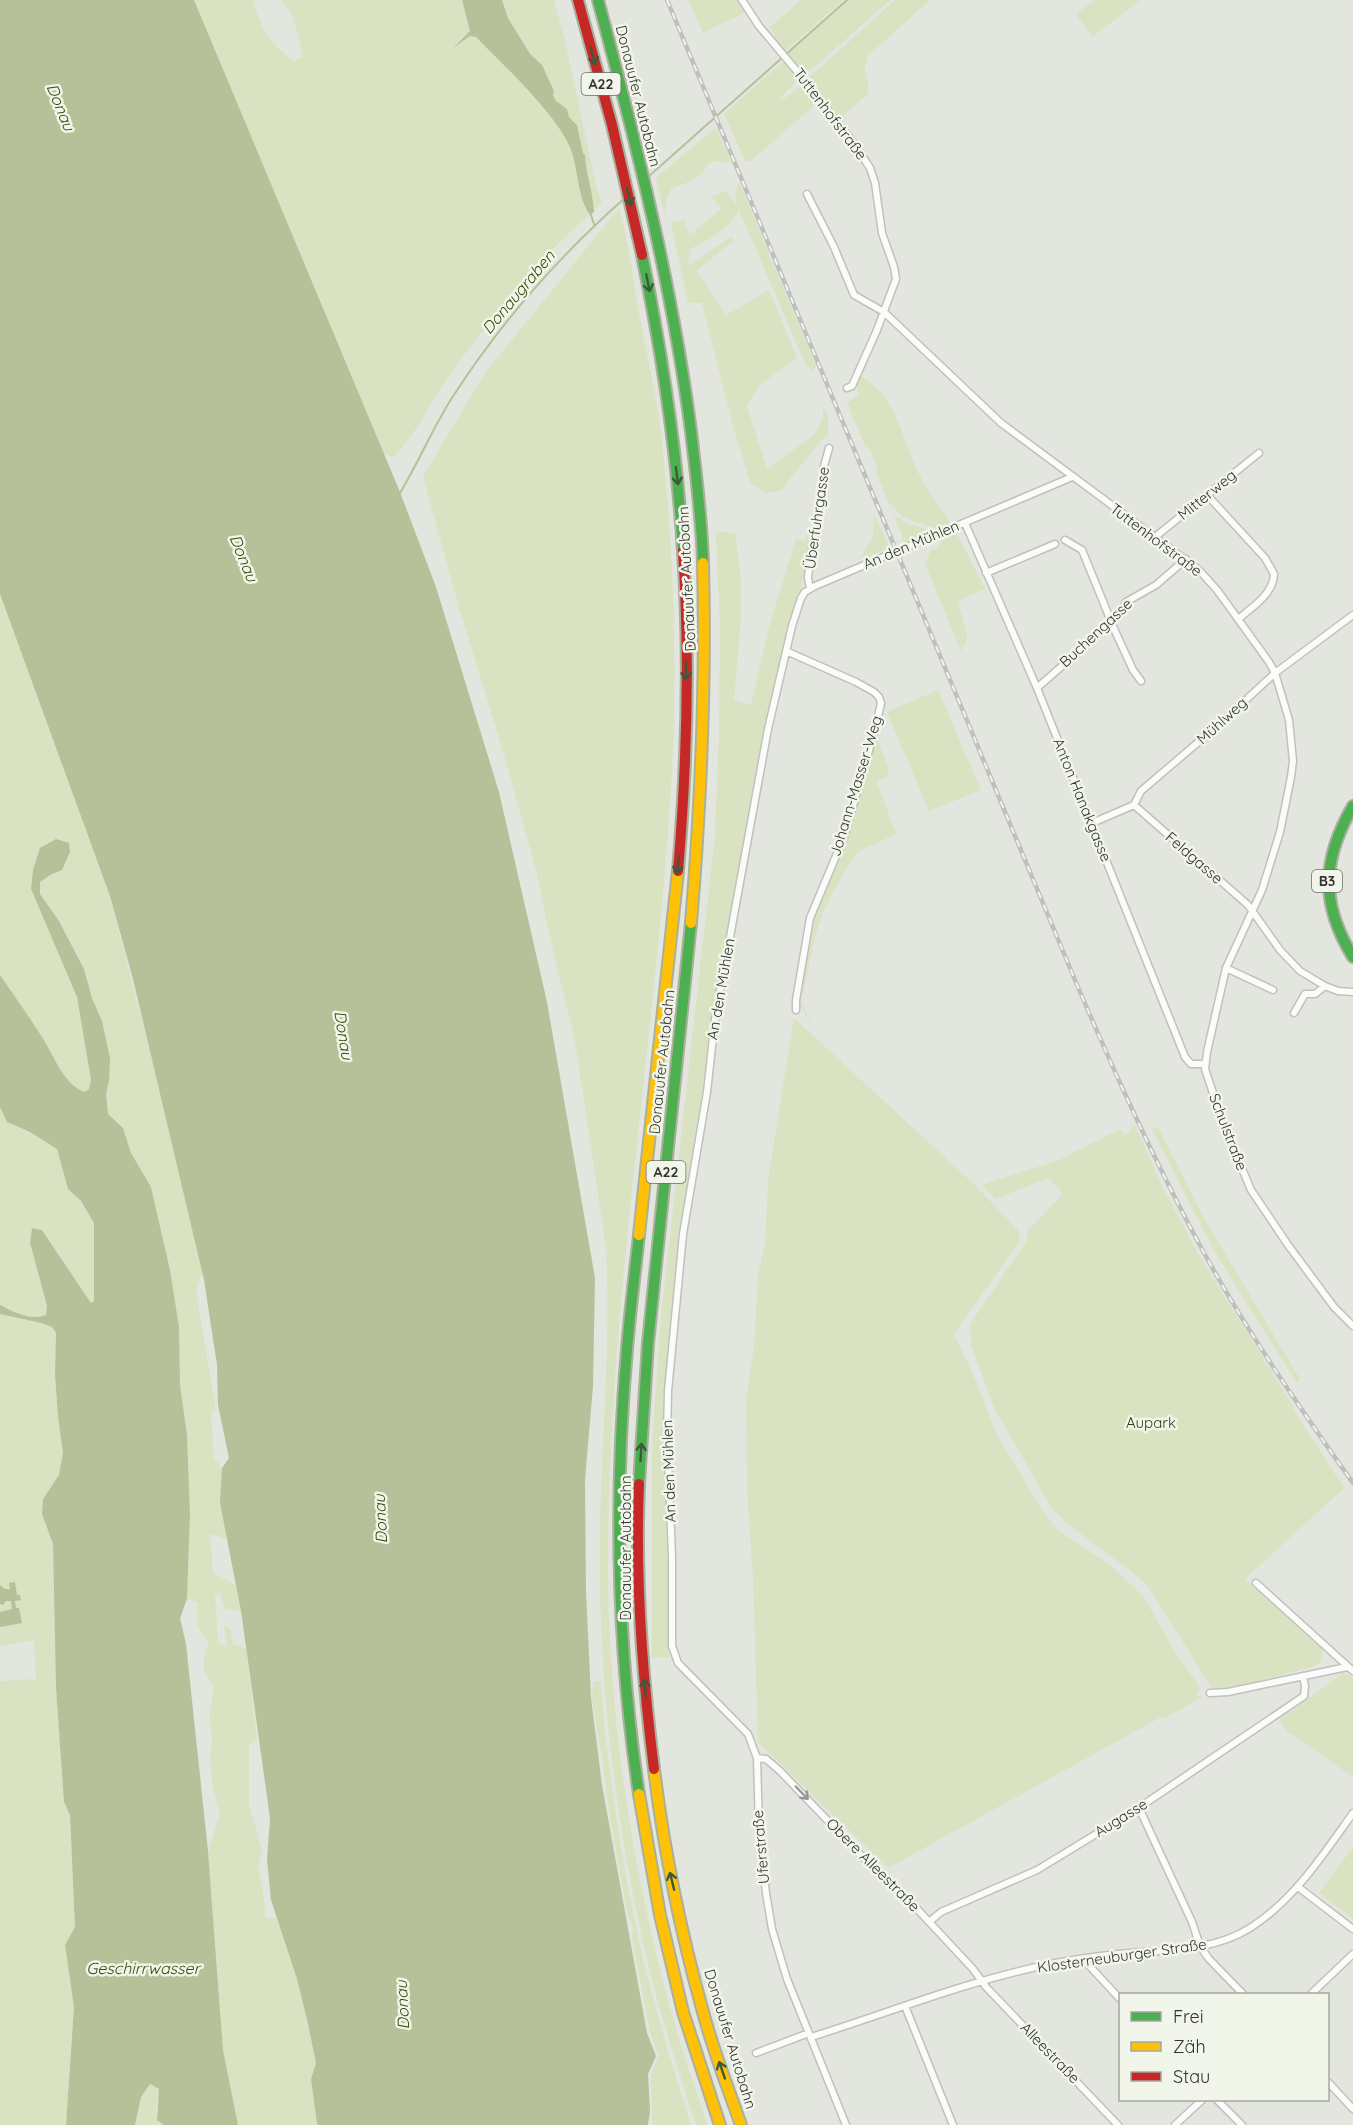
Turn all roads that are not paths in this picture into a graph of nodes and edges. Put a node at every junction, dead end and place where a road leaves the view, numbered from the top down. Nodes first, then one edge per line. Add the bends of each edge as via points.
1 (578, 0) edge
2 (598, 0) edge
3 (742, 0) edge
4 (807, 194) dead end
5 (884, 312) junction
6 (847, 388) dead end
7 (829, 448) dead end
8 (1259, 453) dead end
9 (1072, 477) junction
10 (1208, 496) junction
11 (965, 523) junction
12 (1155, 537) junction
13 (1065, 540) dead end
14 (1055, 544) dead end
15 (1186, 559) junction
16 (986, 573) junction
17 (810, 589) junction
18 (1353, 615) edge
19 (1238, 619) junction
20 (1112, 622) junction
21 (786, 651) junction
22 (1275, 673) junction
23 (1141, 681) dead end
24 (1037, 688) junction
25 (1134, 806) junction
26 (1353, 806) edge
27 (1092, 823) junction
28 (1253, 911) junction
29 (1353, 957) edge
30 (1226, 968) junction
31 (1325, 986) junction
32 (1273, 990) dead end
33 (1353, 992) edge
34 (796, 1010) dead end
35 (1294, 1013) dead end
36 (1205, 1064) junction
37 (1353, 1326) edge
38 (1256, 1583) dead end
39 (1350, 1669) edge
40 (689, 1676) joint
41 (1303, 1676) junction
42 (1210, 1693) dead end
43 (757, 1758) junction
44 (1139, 1808) junction
45 (1353, 1813) edge
46 (1298, 1887) junction
47 (929, 1922) junction
48 (1353, 1929) edge
49 (1200, 1947) junction
50 (1353, 1954) edge
51 (1083, 1959) junction
52 (982, 1981) junction
53 (1241, 1993) edge
54 (1313, 1993) edge
55 (1119, 1998) edge
56 (905, 2006) junction
57 (810, 2035) junction
58 (756, 2053) dead end
59 (1329, 2083) edge
60 (1201, 2101) edge
61 (1218, 2101) edge
62 (1353, 2109) edge
63 (720, 2125) edge
64 (741, 2125) edge
65 (846, 2125) edge
66 (953, 2125) edge
67 (1118, 2125) edge
68 (1175, 2125) edge
69 (1242, 2125) edge

1 -> 63 main road, Donauufer Autobahn / A22 via 636,226 658,336 678,482 684,565 686,733 680,836 625,1367 620,1615 626,1697 650,1870 684,2017
64 -> 2 main road, Donauufer Autobahn / A22 via 705,2017 669,1869 654,1784 645,1698 638,1529 645,1368 699,834 705,634 700,520 676,334 638,154
3 - 5 street, Tuttenhofstraße via 870,168 882,233 896,273
4 - 5 street via 851,291
5 - 6 street, Tuttenhofstraße via 852,386
5 - 9 street, Tuttenhofstraße via 1002,423
7 - 17 street, Überfuhrgasse via 809,568
8 - 10 street, Mitterweg
9 - 11 street, An den Mühlen
9 - 12 street, Tuttenhofstraße
10 - 12 street, Mitterweg
10 - 19 street via 1265,558 1274,574 1263,597
11 - 16 street, Anton Hanakgasse
11 - 17 street, An den Mühlen
12 - 15 street, Tuttenhofstraße
13 - 20 street via 1082,550
14 - 16 street
15 - 19 street, Tuttenhofstraße
15 - 20 street, Buchengasse via 1156,585 1126,602
16 - 24 street, Anton Hanakgasse
17 - 21 street, An den Mühlen via 801,598
18 - 22 street, Mühlweg
19 - 22 street, Tuttenhofstraße
20 - 23 street
20 - 24 street, Buchengasse
21 - 34 street, Johann-Masser-Weg via 865,687 874,692 880,703 844,837 810,918
21 - 40 street, An den Mühlen via 715,1019 708,1092 676,1292 667,1435 671,1638 674,1655
22 - 25 street, Mühlweg via 1141,791
22 - 28 street, Tuttenhofstraße via 1289,720 1293,761 1280,832
24 - 27 street, Anton Hanakgasse
25 - 27 street
25 - 28 street, Feldgasse
26 - 29 main road, B3 via 1334,842 1327,883 1334,921
27 - 36 street, Anton Hanakgasse via 1185,1057 1191,1064
28 - 30 street, Schulstraße
28 - 31 street, Feldgasse via 1293,965
30 - 32 street
30 - 36 street, Schulstraße
31 - 33 street
31 - 35 street via 1315,994 1305,994
36 - 37 street, Schulstraße via 1223,1123 1251,1190 1334,1307
38 - 39 street
39 - 41 street
40 - 43 street, Uferstraße via 748,1734
41 - 42 street
41 - 44 street, Augasse via 1304,1696
43 -> 47 street, Obere Alleestraße via 766,1759 780,1771
43 - 57 street, Uferstraße via 759,1830 772,1929
44 - 47 street, Augasse via 1037,1870 941,1912
44 - 49 street
45 - 46 street, Klosterneuburger Straße
46 - 48 street
46 - 49 street, Klosterneuburger Straße via 1250,1928
47 - 52 street, Obere Alleestraße
49 - 51 street, Klosterneuburger Straße
49 - 53 street
50 - 54 street
51 - 52 street, Klosterneuburger Straße
51 - 55 street
52 - 56 street, Klosterneuburger Straße
52 - 67 street, Alleestraße
56 - 57 street, Klosterneuburger Straße
56 - 66 street
57 - 58 street, Klosterneuburger Straße
57 - 65 street, Uferstraße
59 - 62 street
60 - 68 street
61 - 69 street

